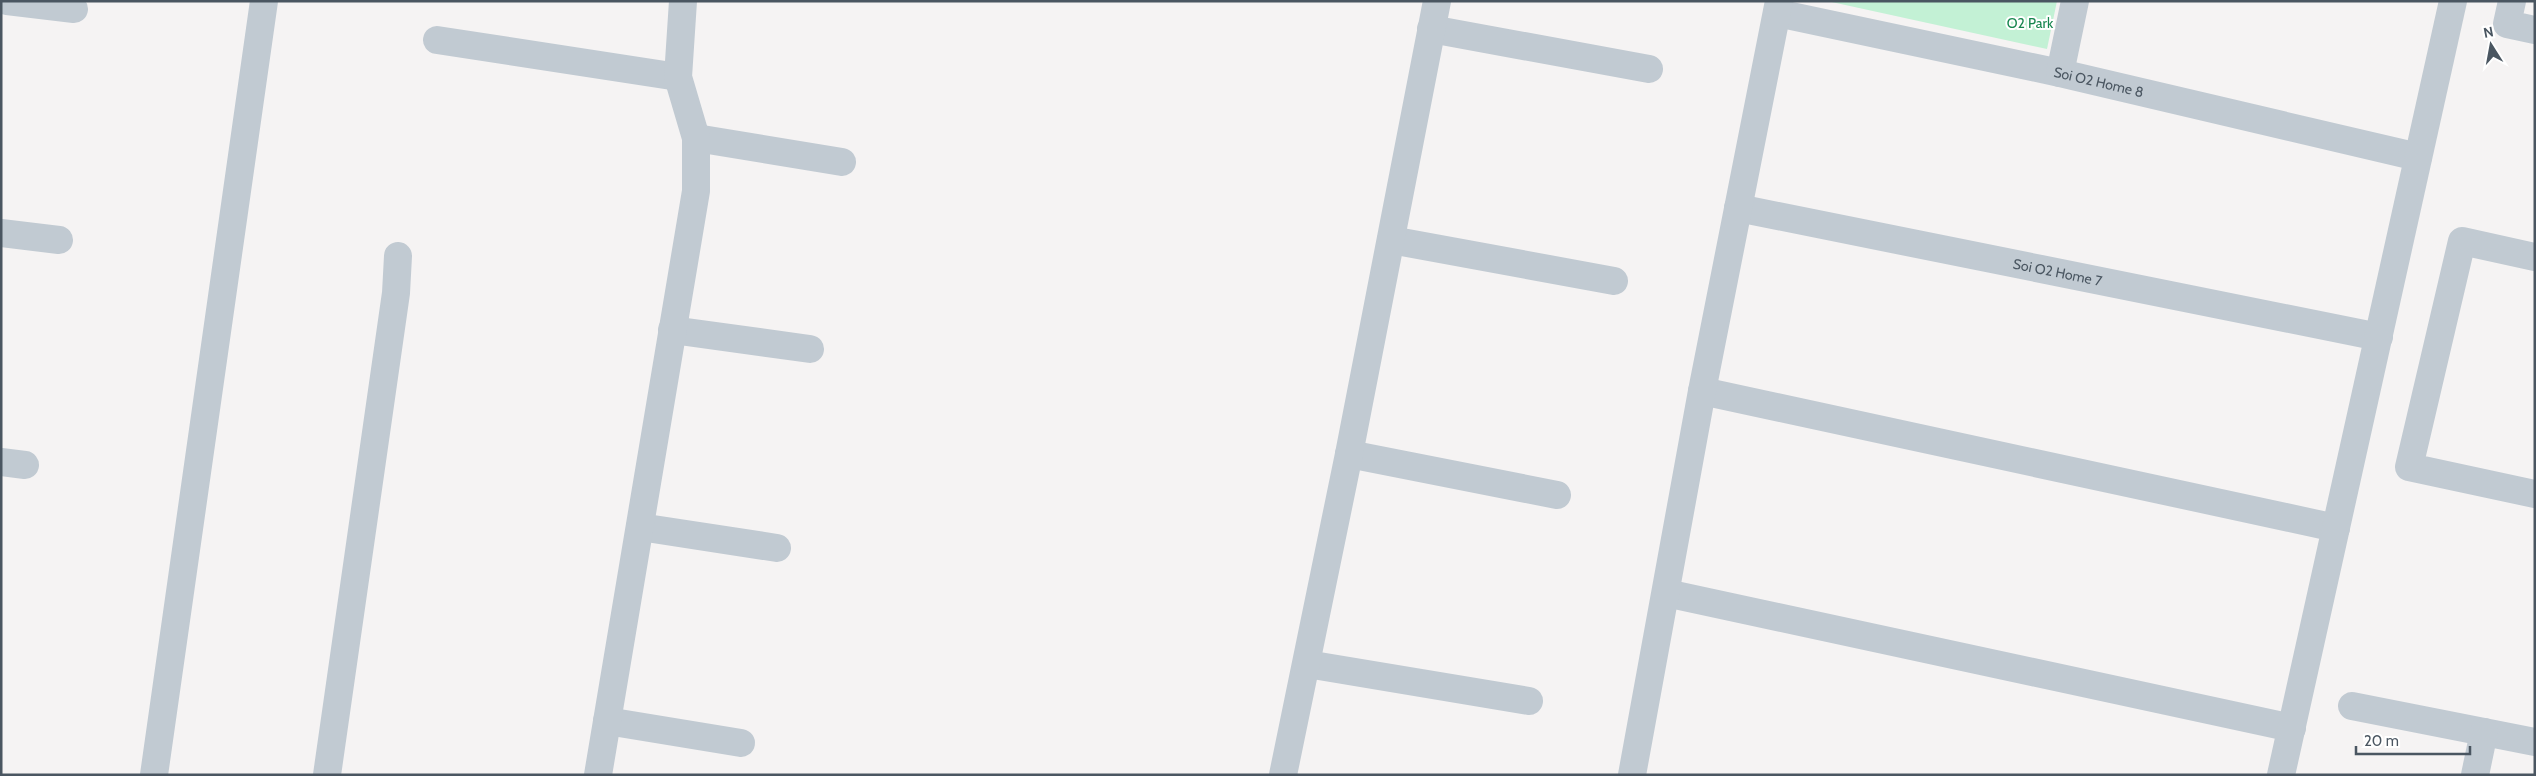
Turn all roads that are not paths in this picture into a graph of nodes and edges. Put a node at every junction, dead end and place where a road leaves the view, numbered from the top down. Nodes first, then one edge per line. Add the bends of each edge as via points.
1 (7, 1) edge
2 (264, 1) edge
3 (683, 1) edge
4 (1437, 1) edge
5 (2076, 1) edge
6 (2453, 1) edge
7 (2512, 1) edge
8 (1778, 7) edge
9 (74, 9) dead end
10 (1431, 29) junction
11 (2535, 30) edge
12 (437, 40) dead end
13 (1649, 69) dead end
14 (2060, 74) junction
15 (678, 78) junction
16 (696, 138) junction
17 (2418, 157) junction
18 (842, 162) dead end
19 (1738, 208) junction
20 (1, 233) edge
21 (59, 240) dead end
22 (1391, 240) junction
23 (398, 256) dead end
24 (2535, 257) edge
25 (1614, 281) dead end
26 (672, 330) junction
27 (2379, 337) junction
28 (810, 349) dead end
29 (1702, 391) junction
30 (1350, 454) junction
31 (2535, 494) edge
32 (1558, 495) dead end
33 (640, 527) junction
34 (2336, 528) junction
35 (777, 548) dead end
36 (1666, 593) junction
37 (1307, 664) junction
38 (1529, 701) dead end
39 (2352, 706) dead end
40 (607, 721) junction
41 (2292, 728) junction
42 (2484, 732) junction
43 (2535, 742) edge
44 (741, 743) dead end
45 (154, 775) edge
46 (327, 775) edge
47 (598, 775) edge
48 (1283, 775) edge
49 (1632, 775) edge
50 (2281, 775) edge
51 (2475, 775) edge

1 - 9 street
2 - 45 street
3 - 15 street
4 - 10 street
5 - 14 street
6 - 17 street
7 - 11 street via 2507,24
8 - 14 street, Soi O2 Home 8
8 - 19 street
10 - 13 street
10 - 22 street
12 - 15 street
14 - 17 street, Soi O2 Home 8
15 - 16 street
16 - 18 street
16 - 26 street via 696,191
17 - 27 street
19 - 27 street, Soi O2 Home 7
19 - 29 street
20 - 21 street
22 - 25 street
22 - 30 street
23 - 46 street via 396,293
24 - 31 street via 2462,241 2409,467
26 - 28 street
26 - 33 street
27 - 34 street
29 - 34 street
29 - 36 street
30 - 32 street
30 - 37 street
33 - 35 street
33 - 40 street
34 - 41 street
36 - 41 street
36 - 49 street
37 - 38 street
37 - 48 street
39 - 42 street
40 - 44 street
40 - 47 street
41 - 50 street
42 - 43 street
42 - 51 street

